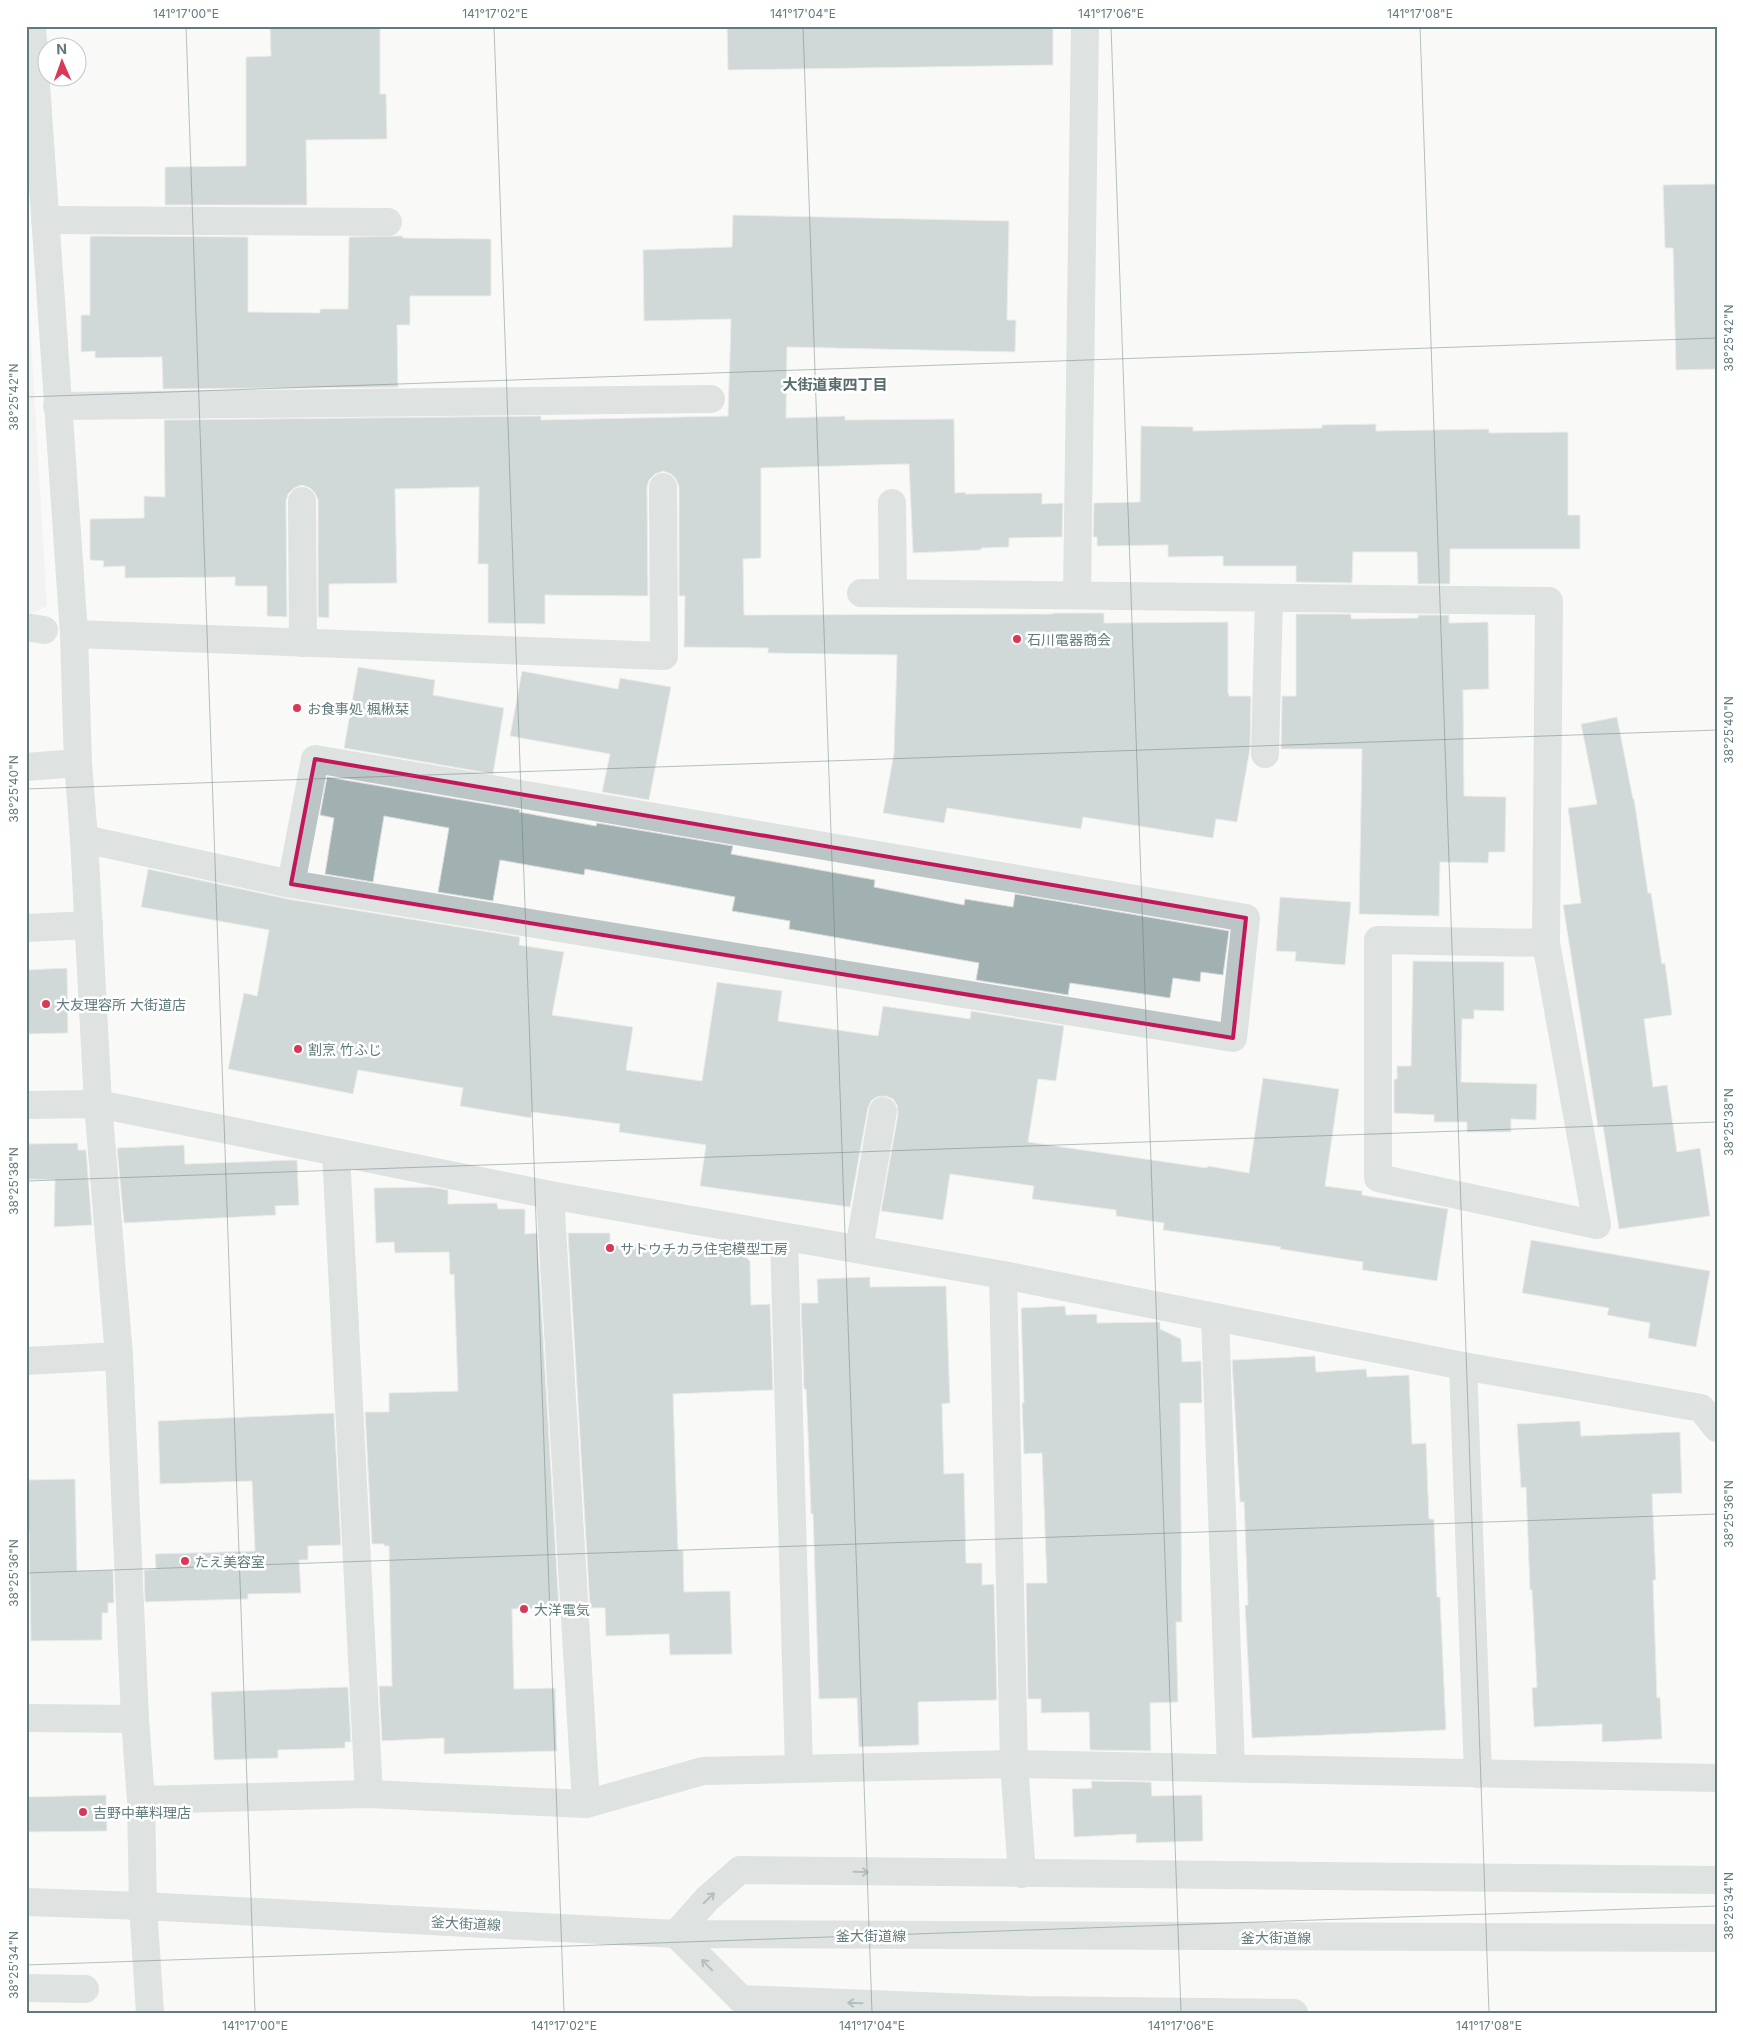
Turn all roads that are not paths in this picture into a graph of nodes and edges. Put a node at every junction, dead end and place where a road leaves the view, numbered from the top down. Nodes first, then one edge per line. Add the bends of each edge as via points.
1 (32, 26) edge
2 (1085, 26) edge
3 (44, 220) junction
4 (388, 222) dead end
5 (711, 399) dead end
6 (57, 406) junction
7 (663, 487) dead end
8 (302, 501) dead end
9 (892, 504) dead end
10 (861, 593) dead end
11 (893, 593) junction
12 (1077, 595) junction
13 (1269, 598) junction
14 (74, 634) junction
15 (303, 643) junction
16 (1265, 754) dead end
17 (78, 763) junction
18 (26, 767) edge
19 (84, 839) junction
20 (291, 884) junction
21 (88, 925) junction
22 (26, 928) edge
23 (1546, 943) junction
24 (98, 1104) junction
25 (26, 1105) edge
26 (883, 1111) dead end
27 (336, 1153) junction
28 (550, 1195) junction
29 (784, 1238) junction
30 (859, 1249) junction
31 (1003, 1275) junction
32 (1215, 1317) junction
33 (119, 1356) junction
34 (26, 1361) edge
35 (1463, 1366) junction
36 (1717, 1428) edge
37 (26, 1718) edge
38 (135, 1719) junction
39 (1014, 1764) junction
40 (799, 1768) junction
41 (1231, 1768) junction
42 (1478, 1774) junction
43 (1717, 1778) edge
44 (369, 1794) junction
45 (141, 1800) junction
46 (586, 1804) junction
47 (1022, 1874) junction
48 (1717, 1880) edge
49 (26, 1902) edge
50 (143, 1906) junction
51 (676, 1934) junction
52 (1717, 1938) edge
53 (26, 1988) edge
54 (85, 1989) dead end
55 (1026, 2012) edge
56 (1237, 2012) edge
57 (150, 2013) edge
58 (1294, 2013) edge

1 - 3 street
2 - 12 street
3 - 4 street
3 - 6 street
5 - 6 street
6 - 14 street
7 - 15 street via 664,656
8 - 15 street
9 - 11 street
10 - 11 street
11 - 12 street
12 - 13 street
13 - 16 street
13 - 23 street via 1549,601
14 - 15 street
14 - 17 street
17 - 18 street
17 - 19 street
19 - 20 street
19 - 21 street
20 - 20 street via 1233,1038 1246,918 315,759
21 - 22 street
21 - 24 street
23 - 23 street via 1597,1225 1378,1178 1378,940
24 - 25 street
24 - 27 street
24 - 33 street
26 - 30 street
27 - 28 street
27 - 44 street
28 - 29 street
28 - 46 street
29 - 30 street
29 - 40 street
30 - 31 street
31 - 32 street
31 - 39 street
32 - 35 street
32 - 41 street
33 - 34 street
33 - 38 street
35 - 36 street via 1701,1408
35 - 42 street
37 - 38 street
38 - 45 street
39 - 40 street
39 - 41 street
39 - 47 street
40 - 46 street via 703,1771
41 - 42 street
42 - 43 street
44 - 45 street
44 - 46 street
45 - 50 street
47 - 48 street
51 -> 47 street via 707,1899 740,1870
49 - 50 street, 釜大街道線
50 - 51 street, 釜大街道線
50 - 57 street
51 - 52 street, 釜大街道線
55 -> 51 street via 740,1999
53 - 54 street
55 - 56 street
56 - 58 street

